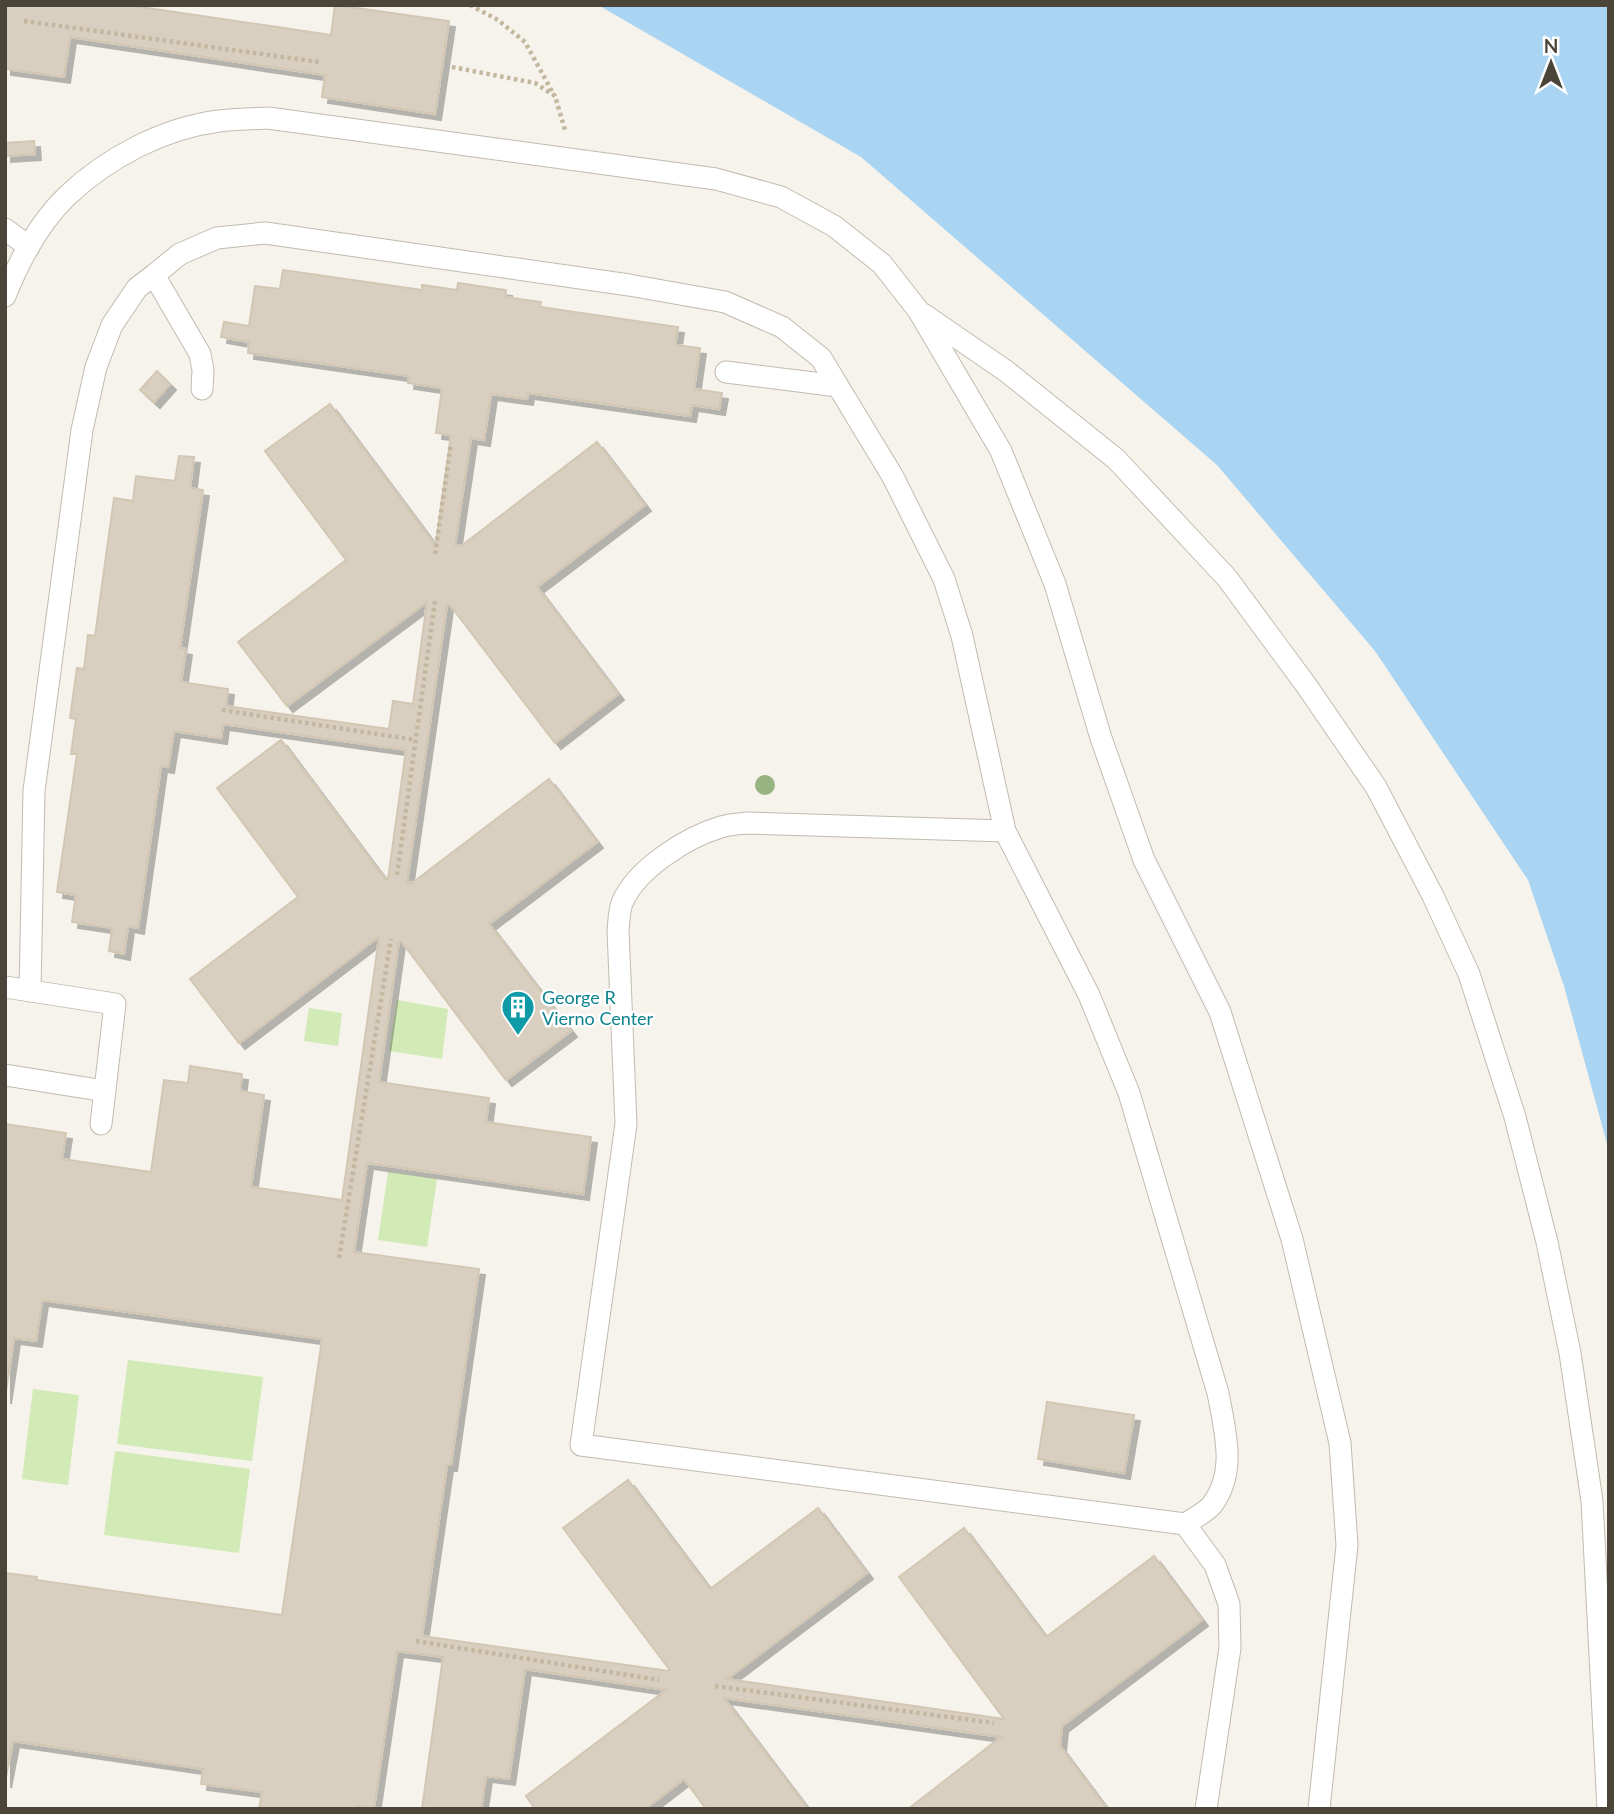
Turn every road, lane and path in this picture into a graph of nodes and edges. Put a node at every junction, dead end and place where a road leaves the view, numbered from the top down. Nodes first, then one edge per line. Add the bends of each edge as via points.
1 (470, 5) edge
2 (24, 21) dead end
3 (319, 62) dead end
4 (452, 67) dead end
5 (555, 96) junction
6 (575, 160) junction
7 (5, 229) edge
8 (29, 247) junction
9 (154, 275) junction
10 (5, 296) edge
11 (918, 310) junction
12 (726, 372) dead end
13 (838, 386) junction
14 (202, 389) dead end
15 (452, 443) dead end
16 (435, 554) dead end
17 (435, 601) dead end
18 (222, 710) dead end
19 (416, 740) junction
20 (1005, 831) junction
21 (397, 875) dead end
22 (391, 939) dead end
23 (5, 987) edge
24 (30, 991) junction
25 (5, 1075) edge
26 (105, 1091) junction
27 (101, 1124) dead end
28 (339, 1258) dead end
29 (1185, 1524) junction
30 (416, 1641) dead end
31 (659, 1680) dead end
32 (715, 1686) dead end
33 (994, 1723) dead end
34 (1206, 1809) edge
35 (1319, 1809) edge
36 (1608, 1809) edge

1 - 5 path via 525,42
2 - 3 path
4 - 5 path via 535,83
5 - 6 path
6 - 8 lane via 268,118 218,121 162,135 117,158 66,196
6 - 11 lane via 716,179 781,197 834,226 882,264
7 - 8 lane
8 - 10 lane
9 - 13 lane via 180,254 217,238 265,233 629,285 725,302 782,327 821,358
9 - 14 lane via 200,354
9 - 24 lane via 137,288 112,325 96,367 82,430 34,791
11 - 35 lane via 1001,451 1055,584 1144,860 1220,1012 1292,1239 1340,1443 1347,1545
11 - 36 lane via 1006,371 1116,459 1227,578 1376,787 1469,974 1515,1117 1570,1353 1592,1501
12 - 13 lane
13 - 20 lane via 892,477 944,579 962,636
15 - 16 path
17 - 19 path
18 - 19 path
19 - 21 path
20 - 29 lane via 1089,995 1129,1093 1218,1393 1227,1473 1211,1506
20 - 29 lane via 748,822 704,833 639,875 622,904 618,930 626,1124 581,1445
22 - 28 path
23 - 24 lane
24 - 26 lane via 115,1004
25 - 26 lane
26 - 27 lane
29 - 34 lane via 1215,1565 1229,1604 1230,1648
30 - 31 path
32 - 33 path

